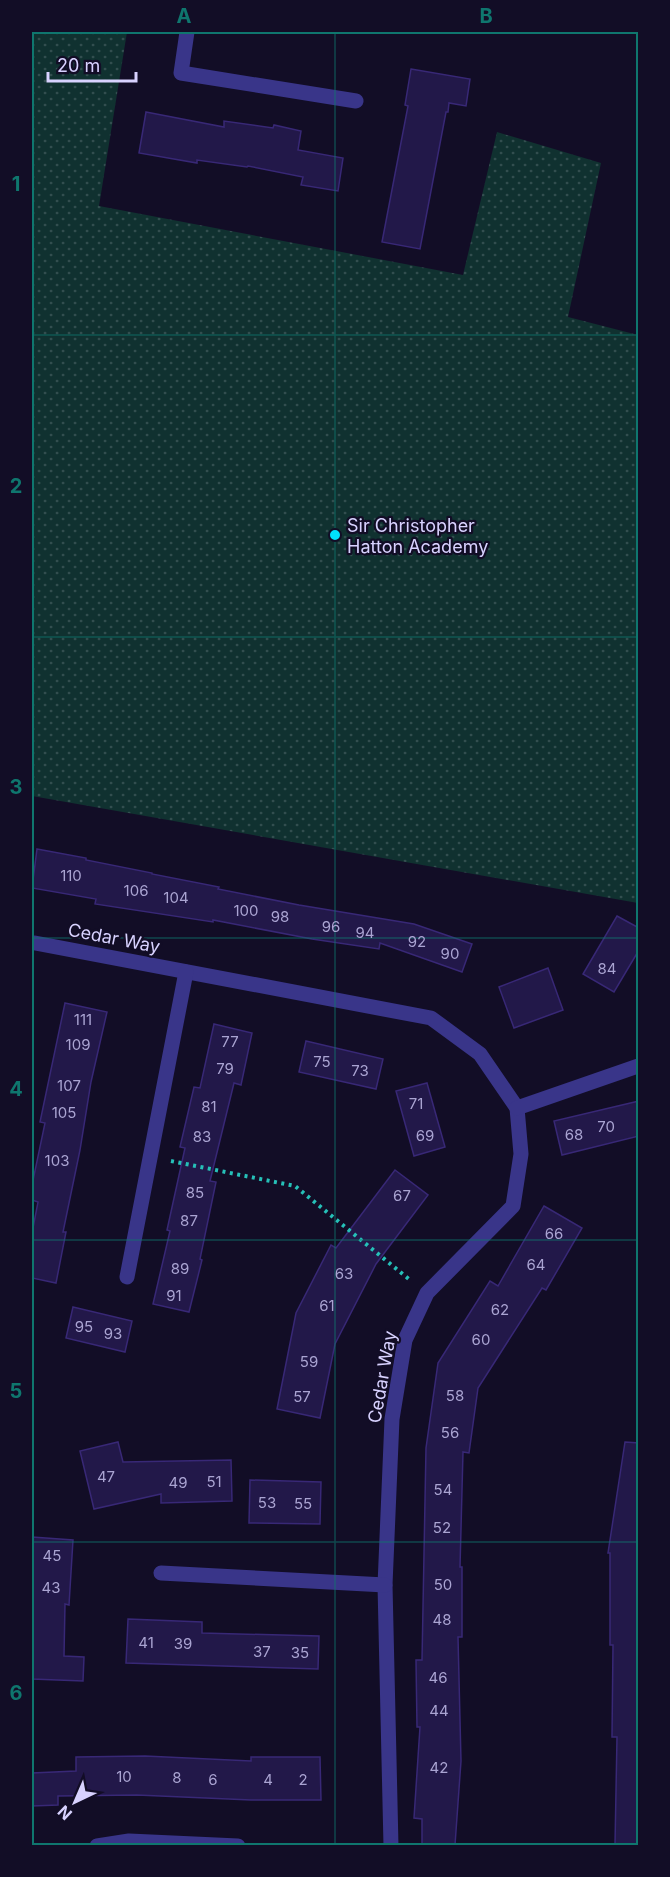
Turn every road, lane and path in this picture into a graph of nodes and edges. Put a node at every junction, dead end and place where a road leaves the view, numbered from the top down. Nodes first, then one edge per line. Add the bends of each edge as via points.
1 (187, 32) edge
2 (356, 101) dead end
3 (35, 943) dead end
4 (186, 972) junction
5 (639, 1066) edge
6 (518, 1108) junction
7 (150, 1157) junction
8 (127, 1277) dead end
9 (427, 1293) junction
10 (161, 1573) dead end
11 (385, 1585) junction
12 (98, 1845) edge
13 (238, 1845) edge
14 (392, 1845) edge

1 - 2 street via 181,73
3 - 4 street, Cedar Way
4 - 6 street, Cedar Way via 430,1018 480,1054
4 - 7 street
5 - 6 street
6 - 9 street, Cedar Way via 521,1154 513,1206
7 - 8 street
7 - 9 path via 295,1186
9 - 11 street, Cedar Way via 405,1340 392,1419
10 - 11 street
11 - 14 street, Cedar Way
12 - 13 street via 129,1841

